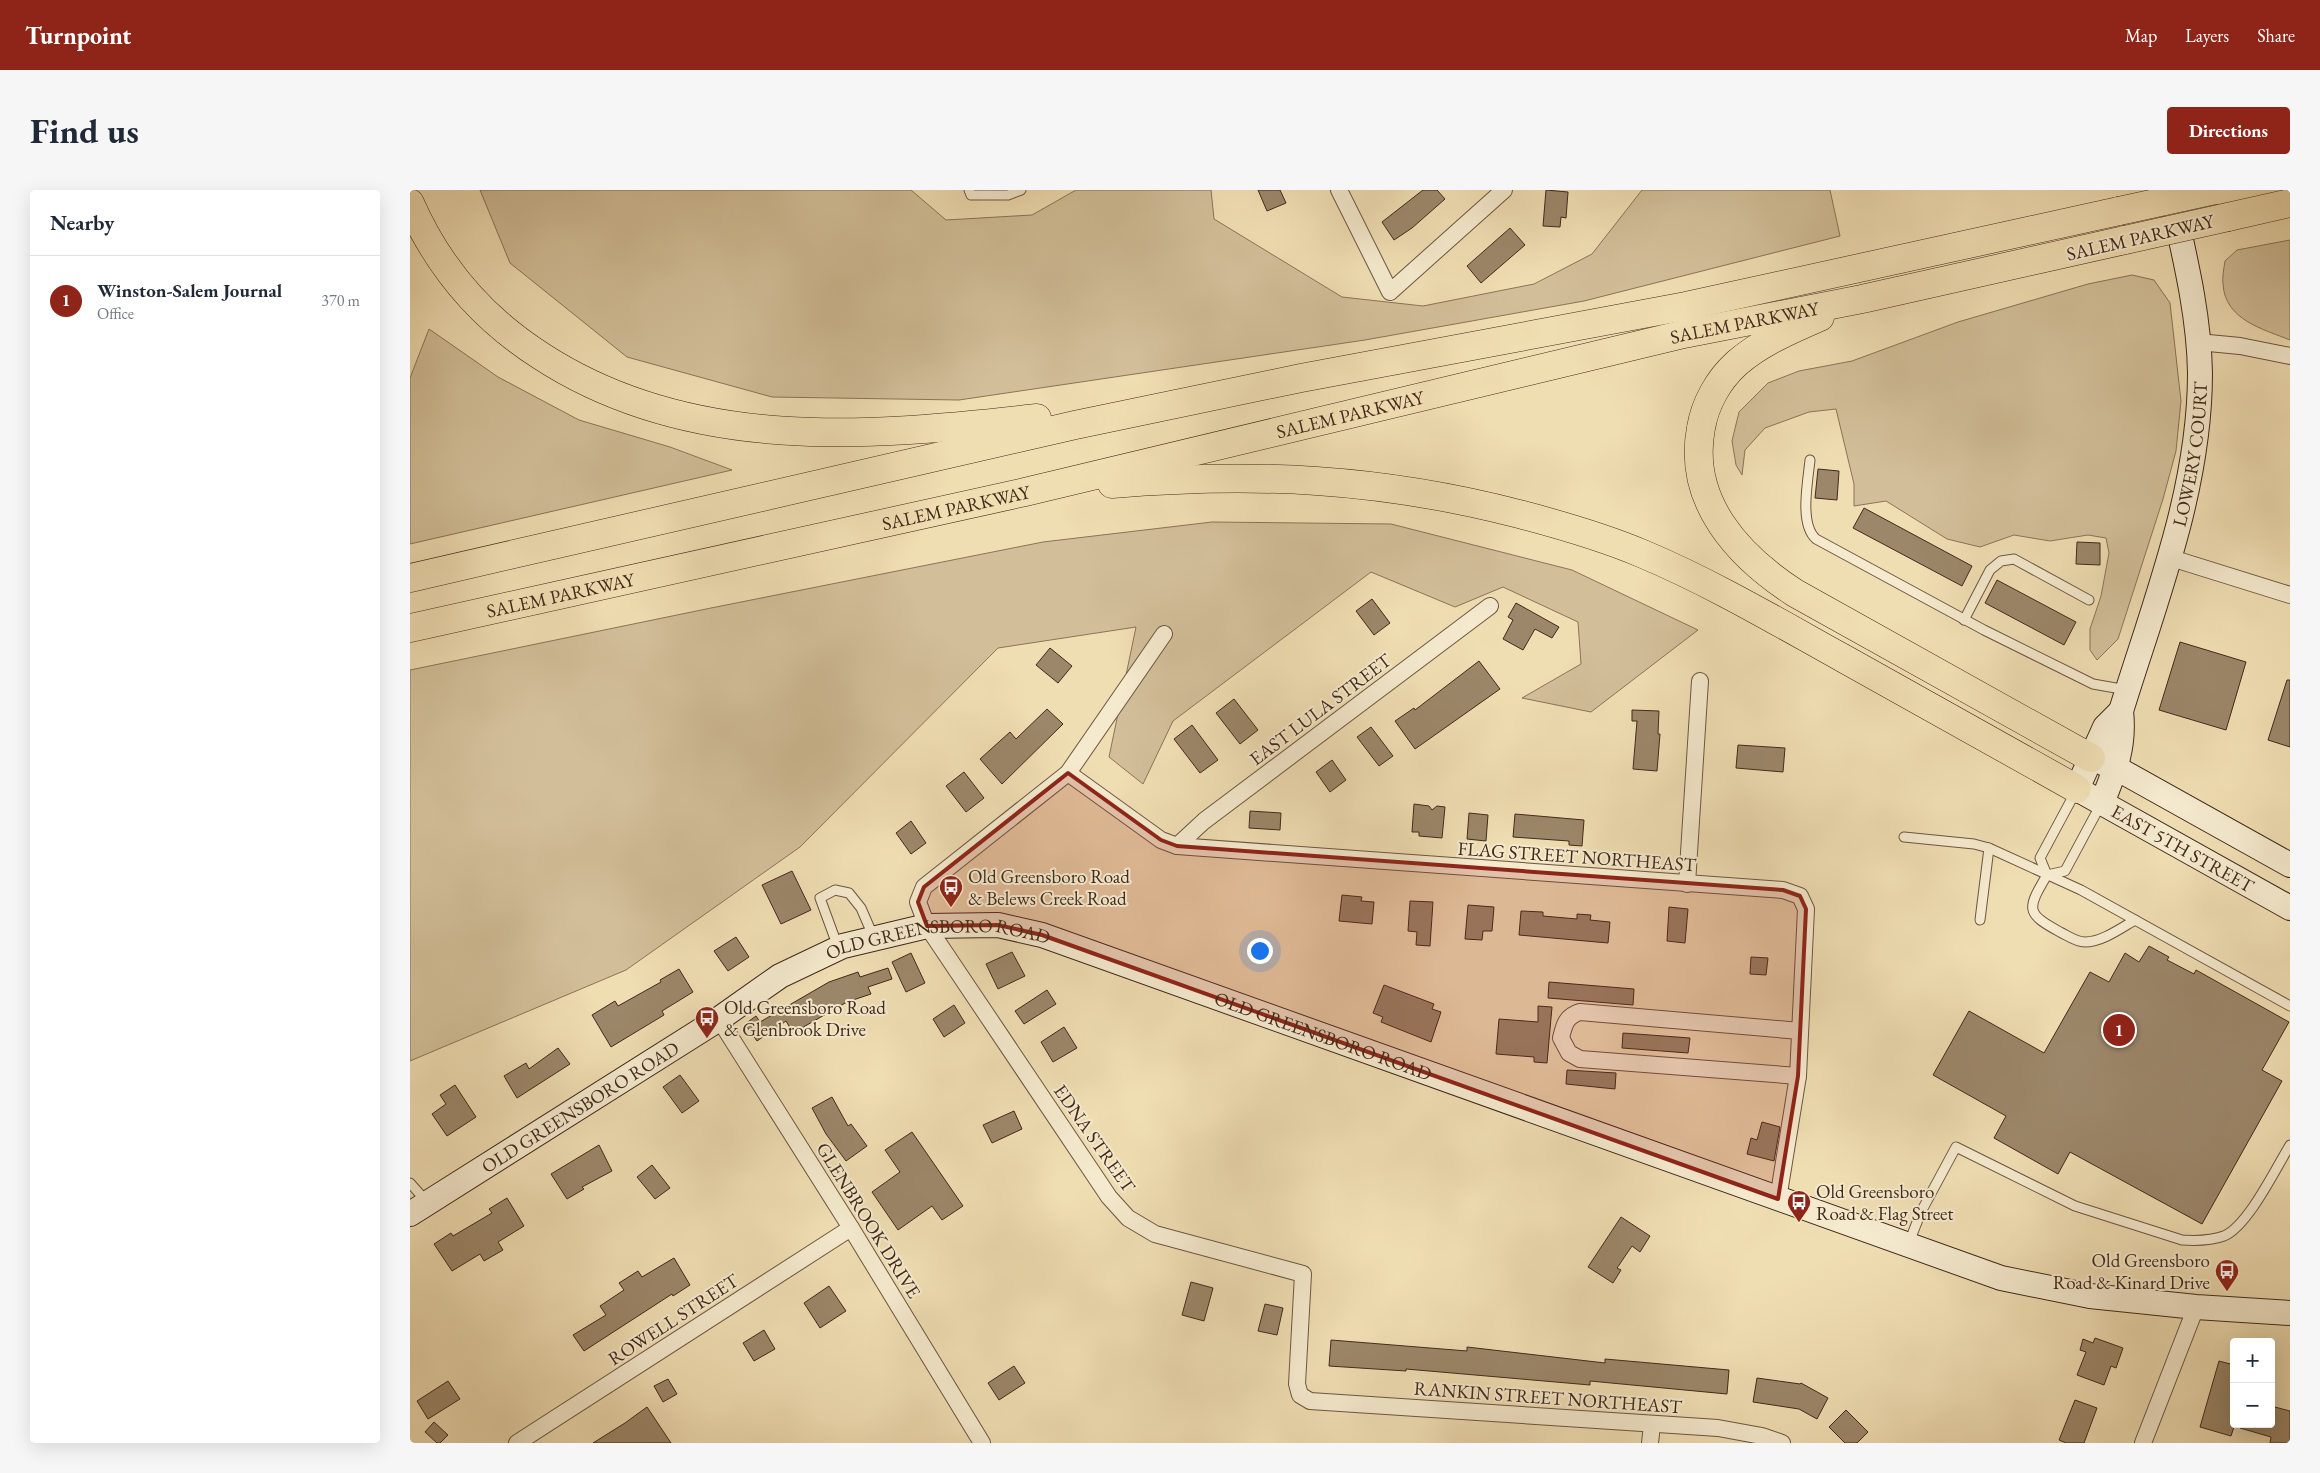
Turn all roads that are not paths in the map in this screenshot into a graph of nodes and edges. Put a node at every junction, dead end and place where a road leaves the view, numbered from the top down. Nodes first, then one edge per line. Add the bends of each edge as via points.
1 (969, 190) edge
2 (1021, 190) edge
3 (1339, 190) edge
4 (1504, 190) edge
5 (2170, 190) edge
6 (2215, 190) edge
7 (410, 204) edge
8 (2290, 204) edge
9 (1862, 299) junction
10 (2198, 342) junction
11 (2290, 356) edge
12 (1188, 401) junction
13 (1810, 460) dead end
14 (1025, 492) junction
15 (2168, 557) junction
16 (410, 578) edge
17 (2290, 595) edge
18 (2089, 600) dead end
19 (1490, 606) dead end
20 (1964, 620) junction
21 (410, 628) edge
22 (1164, 634) dead end
23 (1700, 681) dead end
24 (2124, 701) junction
25 (2091, 758) junction
26 (2116, 768) junction
27 (1068, 773) junction
28 (2077, 789) junction
29 (2102, 803) junction
30 (1904, 837) dead end
31 (1176, 846) junction
32 (1989, 848) junction
33 (2290, 865) edge
34 (2047, 876) junction
35 (1687, 884) junction
36 (2290, 908) edge
37 (1980, 920) dead end
38 (2135, 920) junction
39 (927, 926) junction
40 (874, 938) junction
41 (838, 948) junction
42 (2290, 1006) edge
43 (719, 1019) junction
44 (1800, 1031) junction
45 (1798, 1076) junction
46 (2290, 1145) edge
47 (410, 1183) edge
48 (1778, 1199) junction
49 (419, 1208) edge
50 (851, 1228) junction
51 (1908, 1245) junction
52 (2196, 1307) junction
53 (2290, 1313) edge
54 (1310, 1401) joint
55 (1652, 1425) junction
56 (517, 1443) edge
57 (982, 1443) edge
58 (1650, 1443) edge
59 (1782, 1443) edge
60 (2143, 1443) edge

1 - 2 lane via 971,195 1008,195
3 - 4 street via 1390,292
5 - 10 street, LOWERY COURT via 2191,284
6 - 12 highway, SALEM PARKWAY, bridge via 1686,306
7 - 12 highway via 448,271 486,314 508,332 552,363 597,388 676,415 737,427 851,434 963,427
8 - 9 highway, SALEM PARKWAY, bridge
9 - 14 highway, SALEM PARKWAY via 1619,349
9 - 25 highway via 1762,344 1736,364 1715,389 1702,420 1698,455 1701,482 1711,508 1743,552 1783,585
10 - 11 street
10 - 15 street, LOWERY COURT via 2199,402 2193,463
12 - 16 highway, SALEM PARKWAY
13 - 20 lane via 1806,516 1811,534
14 - 21 highway, SALEM PARKWAY
14 - 28 highway via 1179,479 1279,478 1428,493 1535,518 1641,553 1693,577
15 - 17 street
15 - 24 street, LOWERY COURT
18 - 20 lane via 2014,559 2001,560 1990,570
19 - 31 street, EAST LULA STREET via 1204,821
20 - 24 lane
22 - 27 street, EDNA STREET
23 - 35 street
24 - 25 street, LOWERY COURT via 2105,727
24 - 26 street, LOWERY COURT via 2123,732
25 - 26 street, EAST 5TH STREET
25 - 28 street, LOWERY COURT
26 - 29 street, LOWERY COURT
26 - 33 street, EAST 5TH STREET
27 - 31 street, FLAG STREET NORTHEAST via 1161,840
27 - 39 street, EDNA STREET via 924,887 918,902
28 - 29 street, EAST 5TH STREET
28 - 34 lane via 2040,858
29 - 34 lane via 2065,871
29 - 36 street, EAST 5TH STREET
30 - 32 lane
31 - 35 street, FLAG STREET NORTHEAST
32 - 34 lane
32 - 37 lane
34 - 38 lane via 2081,890
34 - 38 lane via 2034,897 2034,914 2074,940 2095,940
35 - 44 street, FLAG STREET NORTHEAST via 1783,890 1800,896 1806,909
38 - 42 lane
39 - 40 street, OLD GREENSBORO ROAD
39 - 48 street, OLD GREENSBORO ROAD via 998,926 1042,934
39 - 54 street, EDNA STREET via 1109,1197 1128,1218 1155,1234 1303,1274 1296,1384 1300,1395
40 - 41 street, OLD GREENSBORO ROAD
40 - 41 lane via 861,908 849,893 835,890 820,898
41 - 43 street, OLD GREENSBORO ROAD via 780,976
43 - 49 street, OLD GREENSBORO ROAD
43 - 50 street, GLENBROOK DRIVE
44 - 45 street, FLAG STREET NORTHEAST
44 - 45 street via 1580,1012 1565,1022 1561,1038 1569,1053 1580,1059
45 - 48 street, FLAG STREET NORTHEAST
46 - 51 lane via 2244,1222 2226,1235 2199,1242 2182,1240 2075,1206 1956,1147 1921,1212
47 - 49 lane
48 - 51 street, OLD GREENSBORO ROAD
50 - 56 street, ROWELL STREET
50 - 57 street, GLENBROOK DRIVE
51 - 52 street, OLD GREENSBORO ROAD via 2001,1278 2090,1296
52 - 53 street, OLD GREENSBORO ROAD
52 - 60 street
54 - 55 street, RANKIN STREET NORTHEAST
55 - 58 street
55 - 59 street, RANKIN STREET NORTHEAST via 1718,1428

